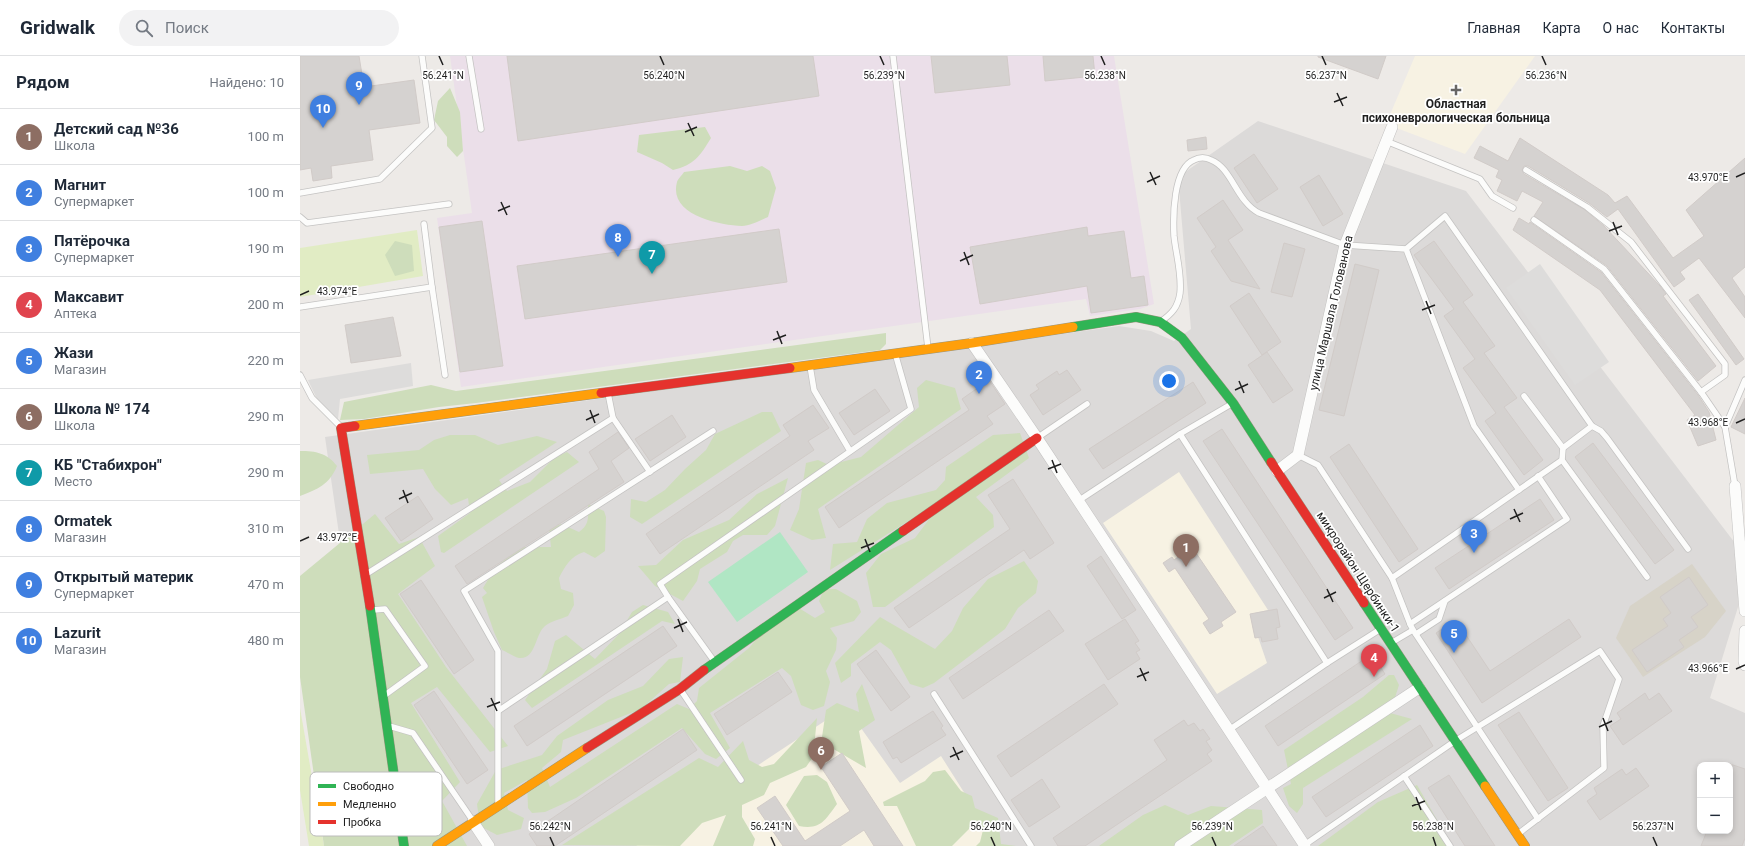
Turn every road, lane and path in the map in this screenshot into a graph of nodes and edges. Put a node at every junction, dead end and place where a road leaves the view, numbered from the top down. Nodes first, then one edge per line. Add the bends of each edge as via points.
1 (422, 56) edge
2 (469, 56) edge
3 (893, 56) edge
4 (1392, 127) dead end
5 (481, 129) dead end
6 (1386, 141) junction
7 (1526, 170) dead end
8 (300, 193) edge
9 (449, 204) dead end
10 (1513, 208) dead end
11 (300, 217) edge
12 (1534, 220) dead end
13 (424, 224) dead end
14 (1345, 245) junction
15 (1406, 249) junction
16 (432, 287) junction
17 (300, 307) edge
18 (1160, 322) junction
19 (972, 343) junction
20 (928, 348) junction
21 (895, 353) junction
22 (810, 364) junction
23 (300, 375) edge
24 (445, 375) dead end
25 (1745, 380) edge
26 (607, 391) junction
27 (1701, 392) junction
28 (1524, 396) dead end
29 (1233, 403) junction
30 (1087, 404) dead end
31 (612, 418) junction
32 (1592, 426) junction
33 (341, 428) junction
34 (1725, 428) junction
35 (713, 431) dead end
36 (1180, 434) junction
37 (1037, 438) junction
38 (1563, 448) junction
39 (850, 451) junction
40 (1298, 455) junction
41 (1562, 460) junction
42 (1277, 471) junction
43 (650, 472) junction
44 (1538, 476) junction
45 (1735, 486) joint
46 (1519, 490) junction
47 (1078, 501) junction
48 (1688, 549) dead end
49 (366, 574) junction
50 (1646, 577) dead end
51 (1392, 578) junction
52 (668, 597) junction
53 (1446, 601) junction
54 (371, 610) junction
55 (1745, 611) edge
56 (1381, 628) junction
57 (1413, 629) junction
58 (1745, 631) edge
59 (1745, 641) edge
60 (1391, 643) junction
61 (714, 662) junction
62 (1327, 663) junction
63 (1745, 665) edge
64 (1419, 688) junction
65 (680, 689) junction
66 (934, 694) dead end
67 (383, 697) junction
68 (498, 711) junction
69 (387, 725) junction
70 (1478, 727) junction
71 (1228, 730) junction
72 (1455, 741) junction
73 (394, 772) edge
74 (439, 772) edge
75 (442, 776) edge
76 (1404, 776) junction
77 (741, 780) dead end
78 (1267, 788) junction
79 (498, 805) junction
80 (1538, 819) junction
81 (473, 822) junction
82 (1517, 835) junction
83 (403, 836) edge
84 (404, 846) edge
85 (437, 846) edge
86 (489, 846) edge
87 (1031, 846) edge
88 (1180, 846) edge
89 (1304, 846) edge
90 (1450, 846) edge
91 (1525, 846) edge

1 - 8 lane via 432,128 380,178
2 - 5 lane
3 - 20 lane
4 - 6 street, улица Маршала Голованова
6 - 10 lane via 1480,179 1492,196
6 - 14 street, улица Маршала Голованова
7 - 27 lane via 1587,207 1631,242 1725,364 1725,375
9 - 11 lane via 307,223
12 - 27 lane via 1604,269
13 - 16 lane
14 - 15 lane
14 - 18 lane via 1254,210 1217,162 1199,158 1192,160 1182,171 1174,206 1174,236 1180,294 1175,309
14 - 40 street, улица Маршала Голованова
15 - 32 lane via 1445,216
15 - 46 lane via 1474,426
16 - 17 lane
16 - 24 lane
18 - 19 street via 1136,317
18 - 29 street, микрорайон Щербинки-1 via 1182,338
19 - 20 street
19 - 37 street
20 - 21 street
21 - 22 street
21 - 39 lane via 911,409
22 - 26 street
22 - 39 lane via 814,390
23 - 33 lane via 312,398
25 - 34 lane
26 - 31 lane
26 - 33 street
27 - 34 lane
28 - 38 lane
29 - 36 lane
29 - 42 street, микрорайон Щербинки-1
30 - 37 lane
31 - 43 lane
31 - 49 lane
32 - 38 lane
32 - 48 lane via 1608,438
33 - 49 street
34 - 45 lane
35 - 43 lane
36 - 47 lane
36 - 62 lane
37 - 47 street
37 - 61 street
38 - 41 lane
39 - 52 lane via 660,584
40 - 42 street
40 - 51 lane via 1318,465
41 - 44 lane
41 - 50 lane
42 - 56 street, микрорайон Щербинки-1
43 - 68 lane via 464,591 498,651
44 - 46 lane
44 - 53 lane via 1566,519
45 - 55 street
46 - 51 lane
47 - 71 street
49 - 54 street
51 - 57 lane
52 - 61 lane
52 - 68 lane
53 - 57 lane
53 - 57 lane via 1439,619
54 - 67 street
54 - 67 lane via 385,609 425,666
56 - 60 street, микрорайон Щербинки-1
56 - 62 lane
57 - 60 lane
57 - 70 lane
58 - 59 street
59 - 63 street
60 - 64 street, микрорайон Щербинки-1
61 - 65 street
62 - 71 lane
64 - 72 street, микрорайон Щербинки-1
64 - 78 street
65 - 77 lane
65 - 79 street
66 - 87 lane
67 - 69 street
68 - 79 lane
69 - 73 street
69 - 74 lane via 413,733
70 - 72 lane
70 - 80 lane
70 - 80 lane via 1600,650 1618,679 1603,726 1604,768
71 - 78 street
72 - 76 lane
72 - 82 street, микрорайон Щербинки-1
75 - 81 lane
76 - 89 lane
76 - 90 lane
78 - 88 street
78 - 89 street
79 - 81 street
80 - 82 lane
81 - 85 street
81 - 86 street
82 - 91 street, микрорайон Щербинки-1
83 - 84 street

